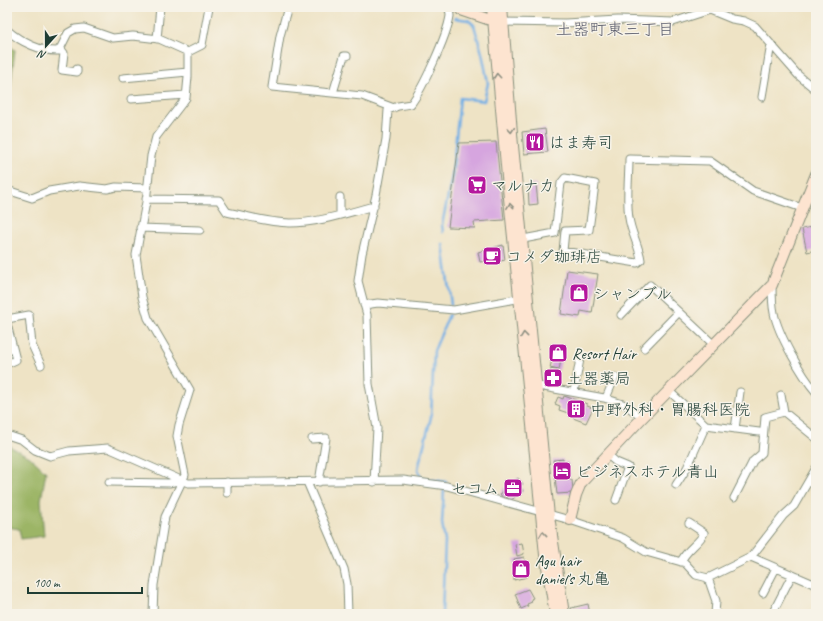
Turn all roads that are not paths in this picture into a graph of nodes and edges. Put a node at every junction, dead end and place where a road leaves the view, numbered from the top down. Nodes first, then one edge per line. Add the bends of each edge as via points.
1 (160, 7) edge
2 (209, 7) edge
3 (288, 7) edge
4 (448, 7) edge
5 (492, 7) edge
6 (502, 7) edge
7 (457, 8) edge
8 (712, 8) edge
9 (498, 22) junction
10 (7, 30) edge
11 (157, 39) junction
12 (771, 44) junction
13 (60, 48) junction
14 (188, 52) junction
15 (347, 56) dead end
16 (77, 69) dead end
17 (188, 72) junction
18 (123, 78) dead end
19 (816, 90) edge
20 (333, 93) junction
21 (186, 95) junction
22 (762, 97) dead end
23 (131, 99) dead end
24 (394, 108) junction
25 (816, 174) edge
26 (147, 188) junction
27 (7, 190) edge
28 (340, 197) dead end
29 (146, 199) junction
30 (374, 206) junction
31 (802, 208) junction
32 (340, 215) junction
33 (140, 228) junction
34 (200, 230) dead end
35 (565, 231) junction
36 (554, 233) junction
37 (518, 240) junction
38 (772, 285) junction
39 (524, 298) junction
40 (364, 305) junction
41 (679, 312) junction
42 (621, 315) dead end
43 (7, 319) edge
44 (7, 324) edge
45 (713, 344) junction
46 (644, 348) dead end
47 (580, 359) dead end
48 (7, 364) edge
49 (42, 365) dead end
50 (615, 377) dead end
51 (533, 385) junction
52 (668, 390) junction
53 (574, 392) junction
54 (740, 392) dead end
55 (815, 392) edge
56 (781, 395) dead end
57 (606, 398) junction
58 (784, 412) junction
59 (642, 418) junction
60 (706, 425) junction
61 (735, 429) junction
62 (759, 432) dead end
63 (7, 435) edge
64 (816, 438) edge
65 (312, 439) dead end
66 (608, 454) junction
67 (816, 468) edge
68 (182, 480) junction
69 (109, 482) dead end
70 (227, 482) junction
71 (307, 482) junction
72 (319, 482) junction
73 (374, 482) junction
74 (676, 485) dead end
75 (227, 493) dead end
76 (734, 498) dead end
77 (616, 500) dead end
78 (545, 515) junction
79 (570, 520) junction
80 (689, 523) dead end
81 (751, 557) junction
82 (681, 562) junction
83 (776, 568) junction
84 (792, 574) junction
85 (708, 578) junction
86 (816, 585) edge
87 (762, 593) dead end
88 (557, 611) edge
89 (152, 614) edge
90 (348, 614) edge
91 (715, 614) edge
92 (772, 614) edge

1 - 11 street
2 - 14 street via 202,45
3 - 20 street via 280,36 272,87
4 - 24 street via 450,15 439,49 418,94 411,104
5 - 9 street
6 - 9 street
7 - 9 street
8 - 9 street via 673,22
8 - 12 street via 732,19 744,20 755,26
9 - 37 street
10 - 13 street via 24,42 44,50 59,51
11 - 13 street via 133,36 114,38 77,28 68,33
11 - 14 street
12 - 19 street via 802,80
12 - 22 street
13 - 16 street via 64,53 62,70 77,72
14 - 17 street
15 - 20 street via 344,56
17 - 18 street
17 - 21 street
20 - 24 street via 362,96
21 - 23 street
21 - 26 street via 156,136
24 - 30 street via 388,110 386,139
25 - 31 street
26 - 27 street via 107,189 79,186 49,191 32,198
26 - 29 street
28 - 32 street
29 - 32 street via 219,200 227,212 290,223
29 - 33 street
30 - 32 street
30 - 40 street via 358,281
31 - 35 street via 753,191 710,161 629,159 629,220 639,246 641,260 636,263 563,251
31 - 38 street
33 - 34 street
33 - 68 street via 136,256 148,318 190,390 178,425 177,436 185,475
35 - 36 street
35 - 36 street via 589,230 595,184 565,178 561,183
36 - 37 street
37 - 39 street
38 - 45 street
38 - 55 street via 774,314 780,330
39 - 40 street via 454,310 378,303
39 - 51 street
40 - 73 street via 367,315 369,384 377,428
41 - 42 street via 650,285
41 - 45 street
41 - 46 street
43 - 49 street via 29,315 32,345
44 - 48 street via 16,360
45 - 52 street
47 - 53 street
50 - 57 street
51 - 53 street
51 - 78 street
52 - 59 street
52 - 60 street
53 - 57 street
54 - 61 street
56 - 58 street
57 - 59 street via 626,405
58 - 64 street
58 - 76 street via 765,417 762,453 753,461
59 - 66 street
60 - 61 street
60 - 74 street via 687,468
61 - 62 street
63 - 68 street via 22,440 50,456 69,451 108,448
65 - 72 street via 326,438
66 - 77 street via 616,462 628,467
66 - 79 street via 582,483 576,495
67 - 81 street via 794,506
68 - 69 street via 169,483
68 - 70 street via 188,483
68 - 89 street via 165,517
70 - 71 street
70 - 75 street
71 - 72 street
71 - 90 street via 344,569
72 - 73 street
73 - 78 street via 403,480 431,483
78 - 79 street
78 - 88 street
79 - 82 street via 623,538 646,552
80 - 82 street via 704,533 684,554
81 - 83 street
81 - 85 street
82 - 85 street via 696,575
83 - 84 street
83 - 87 street
84 - 86 street
84 - 92 street
85 - 91 street via 716,601

